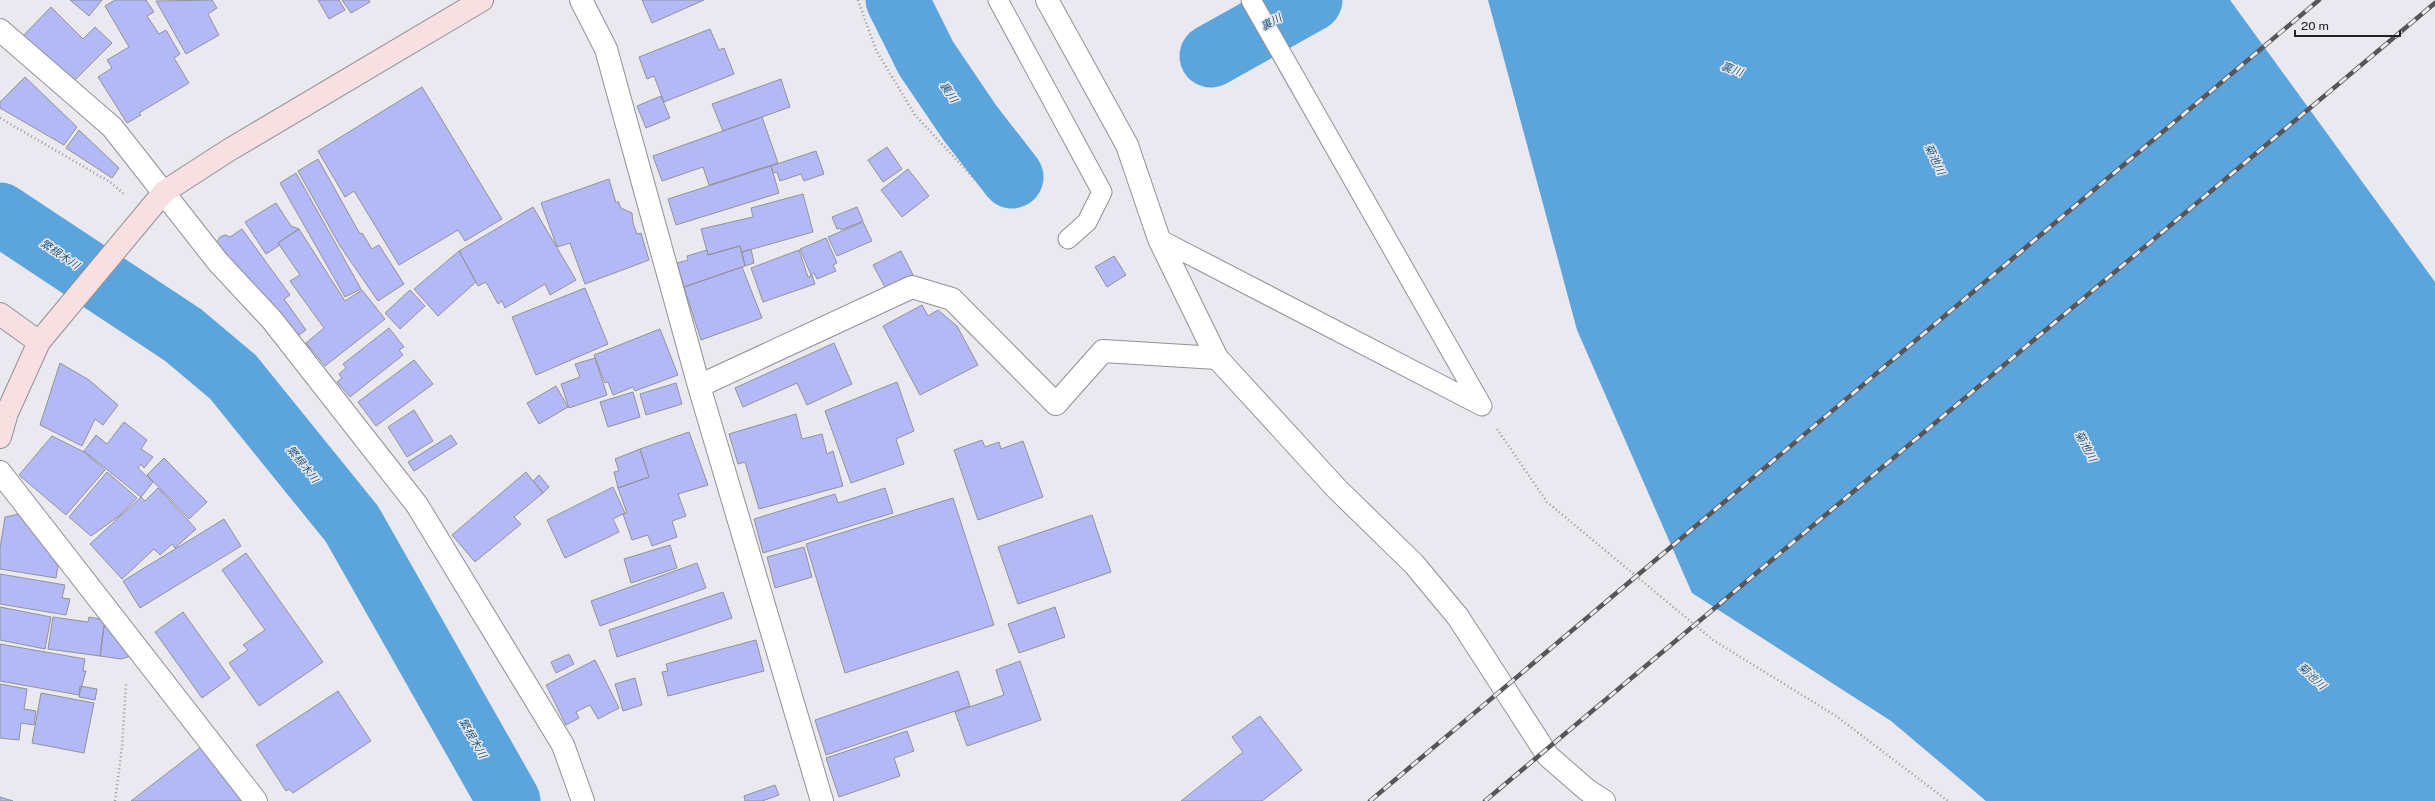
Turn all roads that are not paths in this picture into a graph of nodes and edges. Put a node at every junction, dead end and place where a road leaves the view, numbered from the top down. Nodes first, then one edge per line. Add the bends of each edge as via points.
1 (482, 0) edge
2 (582, 0) edge
3 (998, 0) edge
4 (1047, 0) edge
5 (1255, 7) edge
6 (0, 30) edge
7 (164, 192) junction
8 (1068, 239) dead end
9 (1159, 239) junction
10 (0, 314) edge
11 (39, 342) junction
12 (1217, 358) junction
13 (699, 386) junction
14 (3, 414) edge
15 (0, 437) edge
16 (0, 472) edge
17 (256, 801) edge
18 (583, 801) edge
19 (822, 801) edge
20 (1604, 801) edge

1 - 7 street via 229,150
2 - 13 street via 606,49
3 - 8 lane via 1102,192 1087,222
4 - 9 street via 1127,145
5 - 9 lane via 1482,406
6 - 7 street via 112,126
7 - 11 street
7 - 18 street via 218,262 272,320 417,505 563,745
9 - 12 street
10 - 11 street
11 - 14 street
12 - 13 street via 1103,351 1056,404 952,299 912,287
12 - 20 street via 1337,489 1414,564 1458,617 1548,756 1586,790
13 - 19 street
14 - 15 street
16 - 17 street

